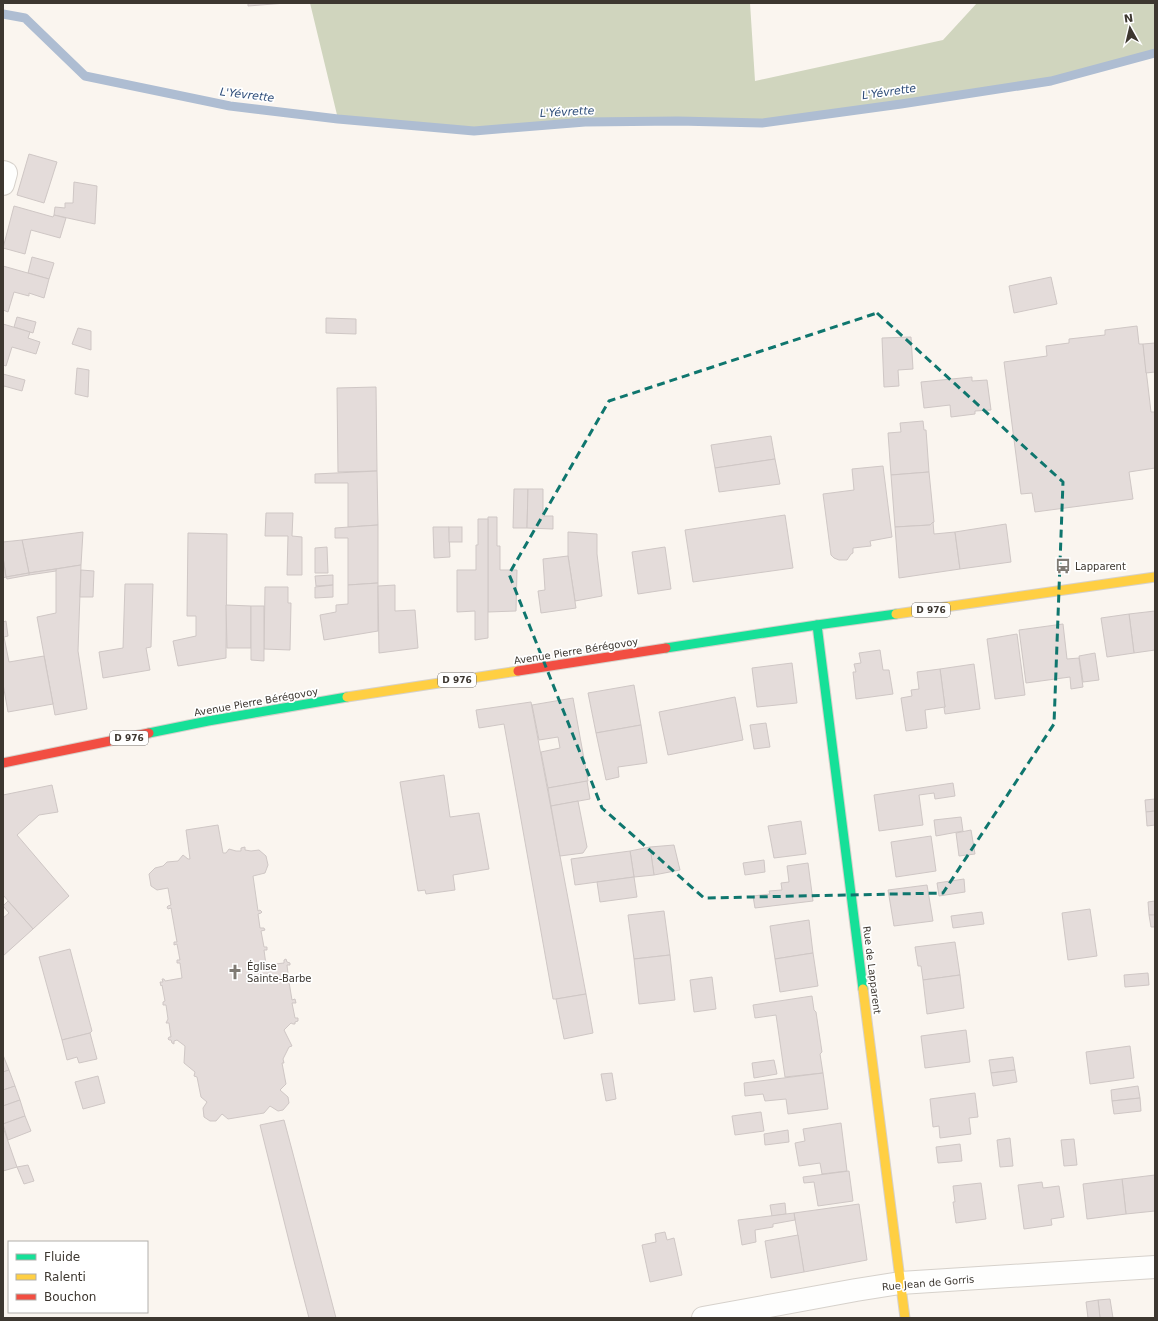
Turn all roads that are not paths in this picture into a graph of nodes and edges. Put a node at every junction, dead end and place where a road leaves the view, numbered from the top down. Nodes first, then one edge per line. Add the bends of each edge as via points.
1 (3, 172) edge
2 (3, 184) edge
3 (1155, 577) edge
4 (817, 625) junction
5 (3, 764) edge
6 (1155, 1267) edge
7 (900, 1283) junction
8 (703, 1318) edge
9 (905, 1318) edge

1 - 2 street via 6,172
3 - 4 main road, Avenue Pierre Bérégovoy / D 976
4 - 5 main road, Avenue Pierre Bérégovoy / D 976 via 308,703
4 - 7 main road, Rue de Lapparent
6 - 7 street, Rue Jean de Gorris
7 - 8 street, Rue Jean de Gorris
7 - 9 main road, Rue de Lapparent

